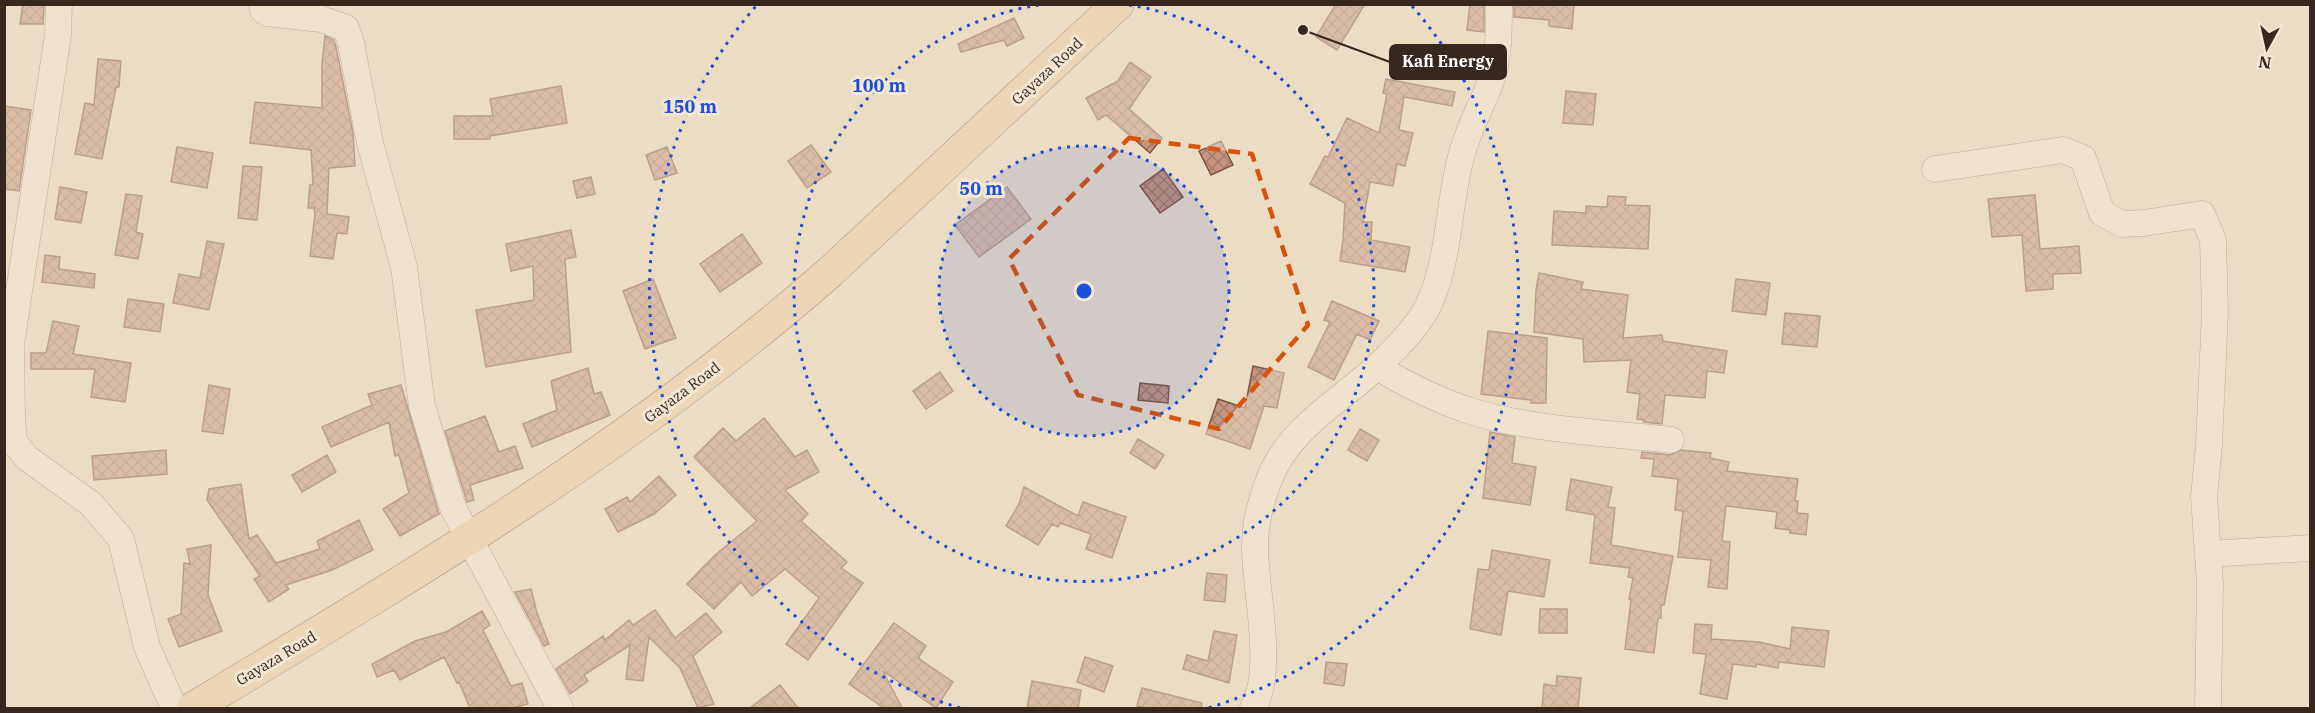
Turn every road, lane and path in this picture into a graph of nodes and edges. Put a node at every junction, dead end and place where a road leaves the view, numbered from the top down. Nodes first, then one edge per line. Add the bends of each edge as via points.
1 (59, 4) edge
2 (262, 4) edge
3 (1118, 4) edge
4 (1499, 4) edge
5 (1935, 169) dead end
6 (8, 345) edge
7 (1377, 367) junction
8 (1671, 440) dead end
9 (468, 539) junction
10 (2310, 548) edge
11 (2208, 554) junction
12 (174, 708) edge
13 (193, 708) edge
14 (560, 708) edge
15 (1253, 708) edge
16 (2208, 708) edge

1 - 6 street via 58,35
2 - 9 street via 267,13 321,19 346,28 370,142 405,267 422,406 453,508
3 - 9 main road, Gayaza Road via 791,306 609,447
4 - 7 street via 1492,79 1460,159 1438,282 1428,306
5 - 11 street via 2063,150 2083,158 2102,213 2122,224 2202,214 2213,240 2215,312 2204,497
6 - 12 street via 14,442 27,458 92,504 121,539 147,647
7 - 8 street via 1408,386 1497,418
7 - 15 street via 1301,430 1270,478 1255,545 1263,646 1261,685
9 - 13 main road, Gayaza Road
9 - 14 street
10 - 11 street
11 - 16 street

